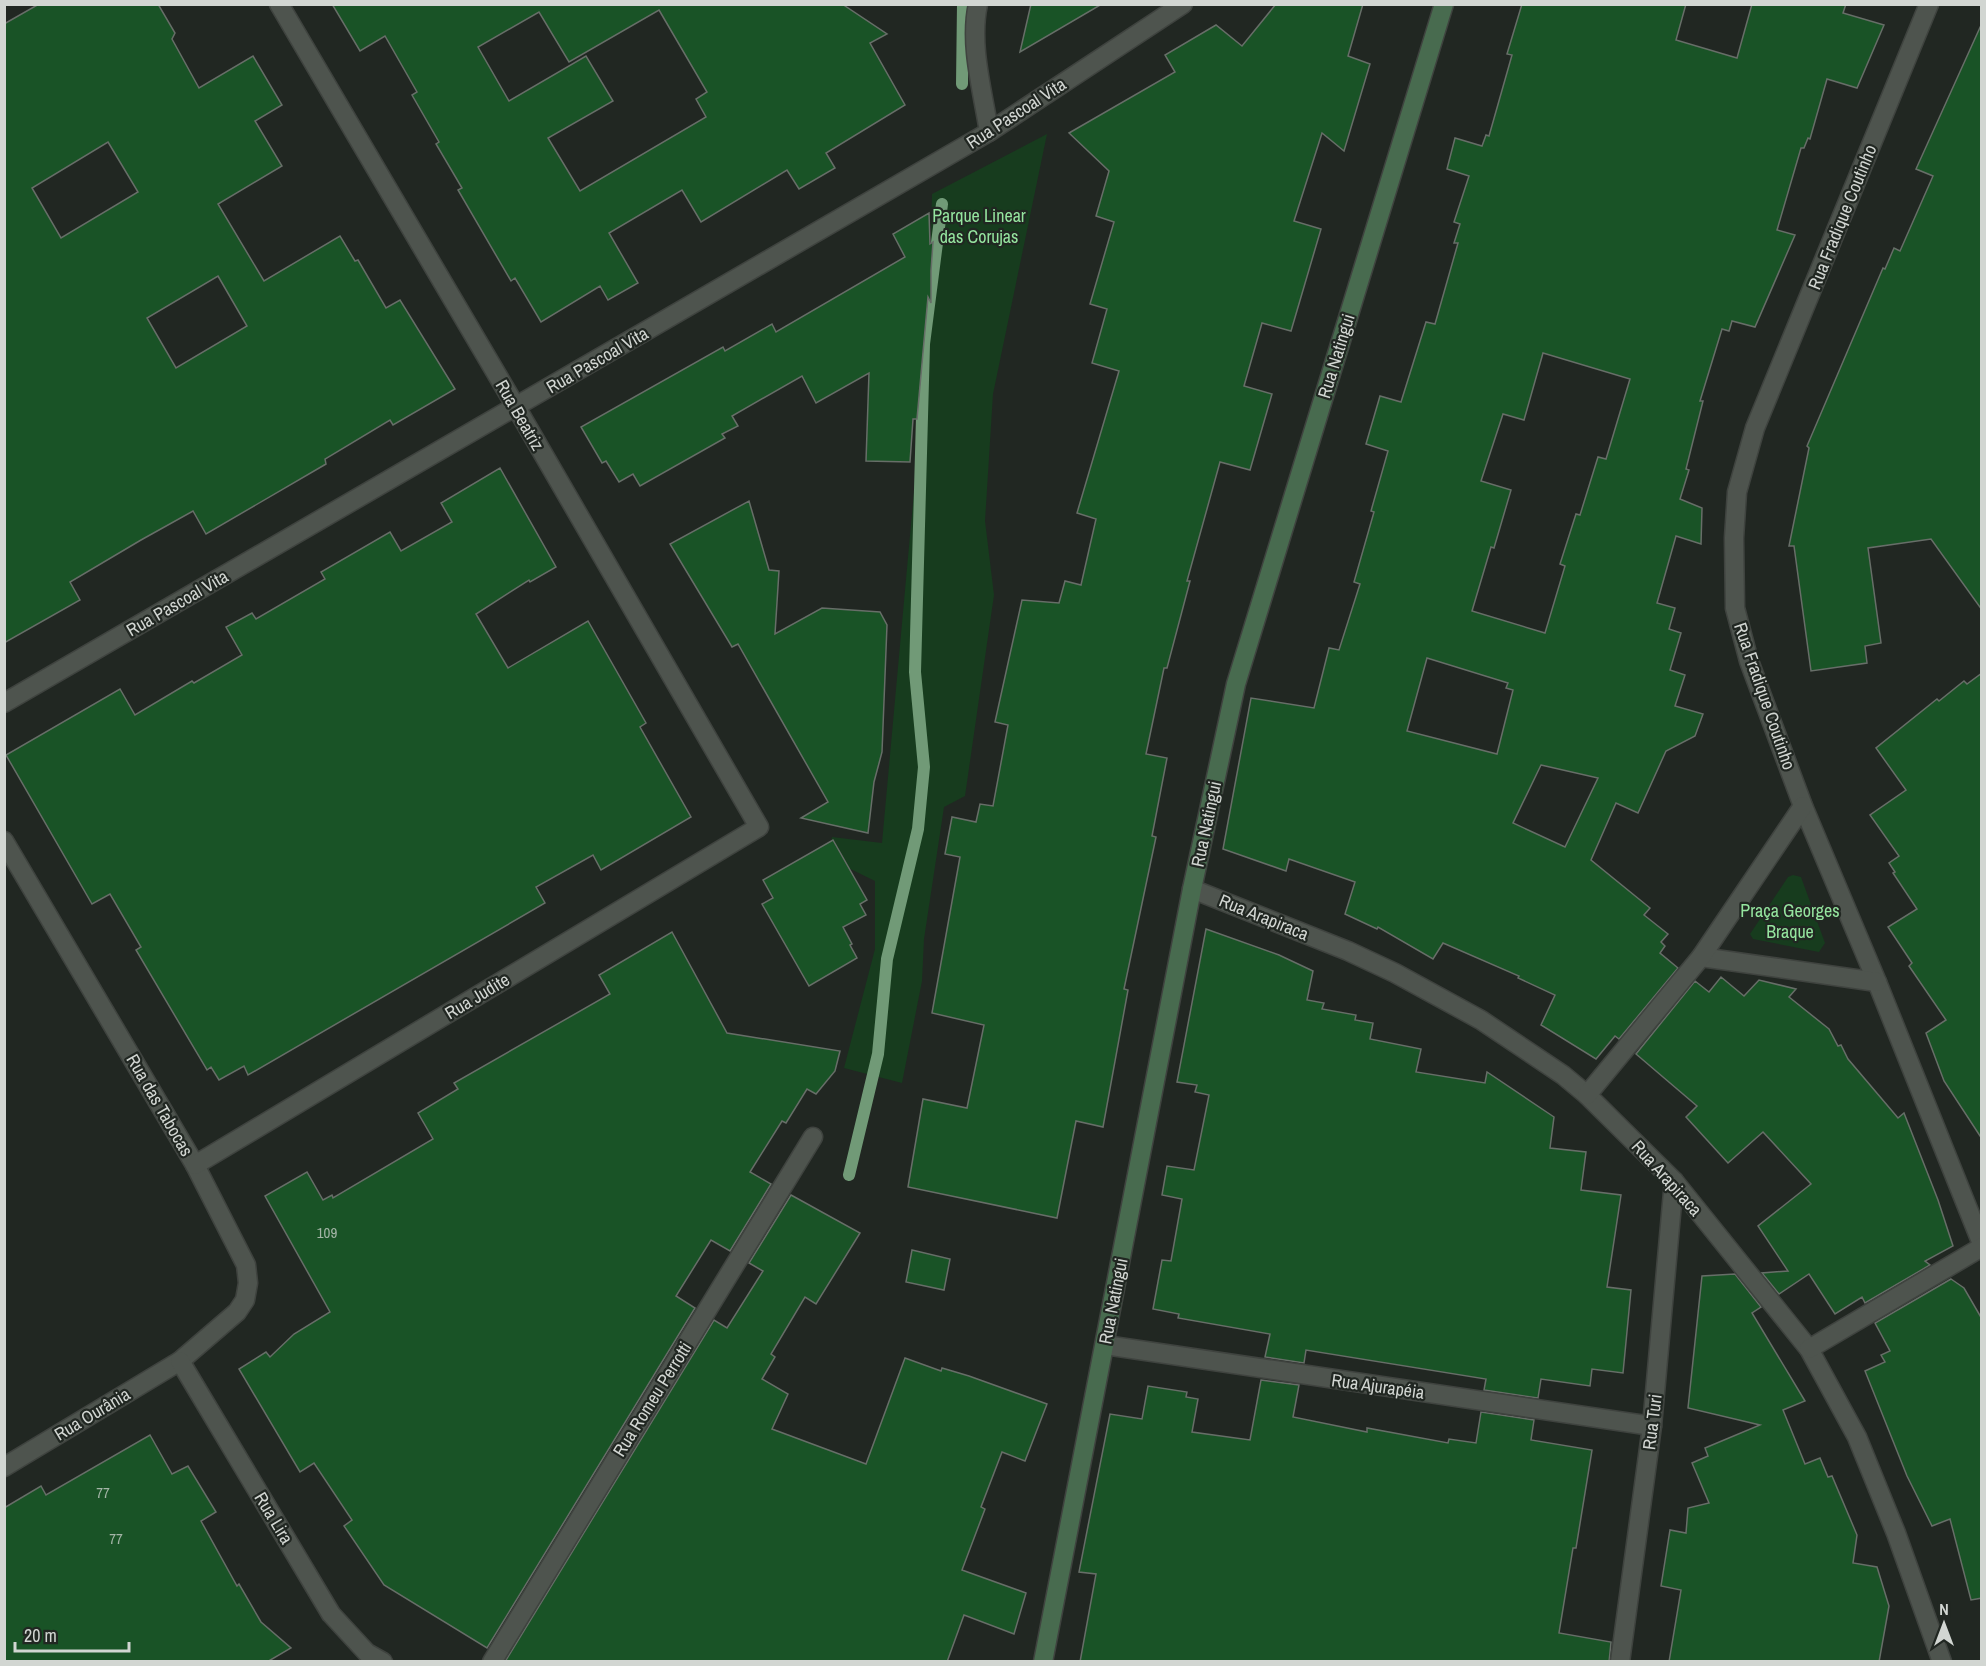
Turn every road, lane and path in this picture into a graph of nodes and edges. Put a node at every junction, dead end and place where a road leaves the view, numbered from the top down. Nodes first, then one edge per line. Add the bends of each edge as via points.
1 (279, 4) edge
2 (978, 4) edge
3 (1183, 4) edge
4 (1444, 4) edge
5 (1929, 4) edge
6 (989, 132) junction
7 (516, 407) junction
8 (4, 703) edge
9 (1803, 806) junction
10 (759, 827) joint
11 (4, 842) edge
12 (1192, 889) junction
13 (1701, 957) junction
14 (1876, 982) junction
15 (1587, 1095) junction
16 (813, 1137) dead end
17 (195, 1165) junction
18 (1674, 1181) junction
19 (1982, 1246) edge
20 (1105, 1345) junction
21 (1809, 1349) junction
22 (180, 1360) junction
23 (1652, 1426) junction
24 (4, 1467) edge
25 (383, 1662) edge
26 (492, 1662) edge
27 (1042, 1662) edge
28 (1620, 1662) edge
29 (1942, 1662) edge

1 - 7 street, Rua Beatriz
2 - 6 street via 975,46
3 - 6 street, Rua Pascoal Vita
4 - 12 street, Rua Natingui via 1236,684
5 - 9 street, Rua Fradique Coutinho via 1755,428 1737,492 1735,608 1749,661
6 - 7 street, Rua Pascoal Vita
7 - 8 street, Rua Pascoal Vita
7 - 10 street, Rua Beatriz
9 - 13 street
9 - 14 street, Rua Fradique Coutinho
10 - 17 street, Rua Judite
11 - 17 street, Rua das Tabocas
12 - 15 street, Rua Arapiraca via 1395,973 1480,1020
12 - 20 street, Rua Natingui
13 - 14 street
13 - 15 street
14 - 19 street, Rua Fradique Coutinho
15 - 18 street, Rua Arapiraca
16 - 26 street, Rua Romeu Perrotti
17 - 22 street, Rua das Tabocas via 246,1265 248,1283 245,1300 237,1312
18 - 21 street, Rua Arapiraca
18 - 23 street, Rua Turi
19 - 21 street
20 - 23 street, Rua Ajurapéia
20 - 27 street, Rua Natingui
21 - 29 street, Rua Arapiraca via 1857,1437
22 - 24 street, Rua Ourânia
22 - 25 street, Rua Lira via 331,1614 367,1653
23 - 28 street, Rua Turi

